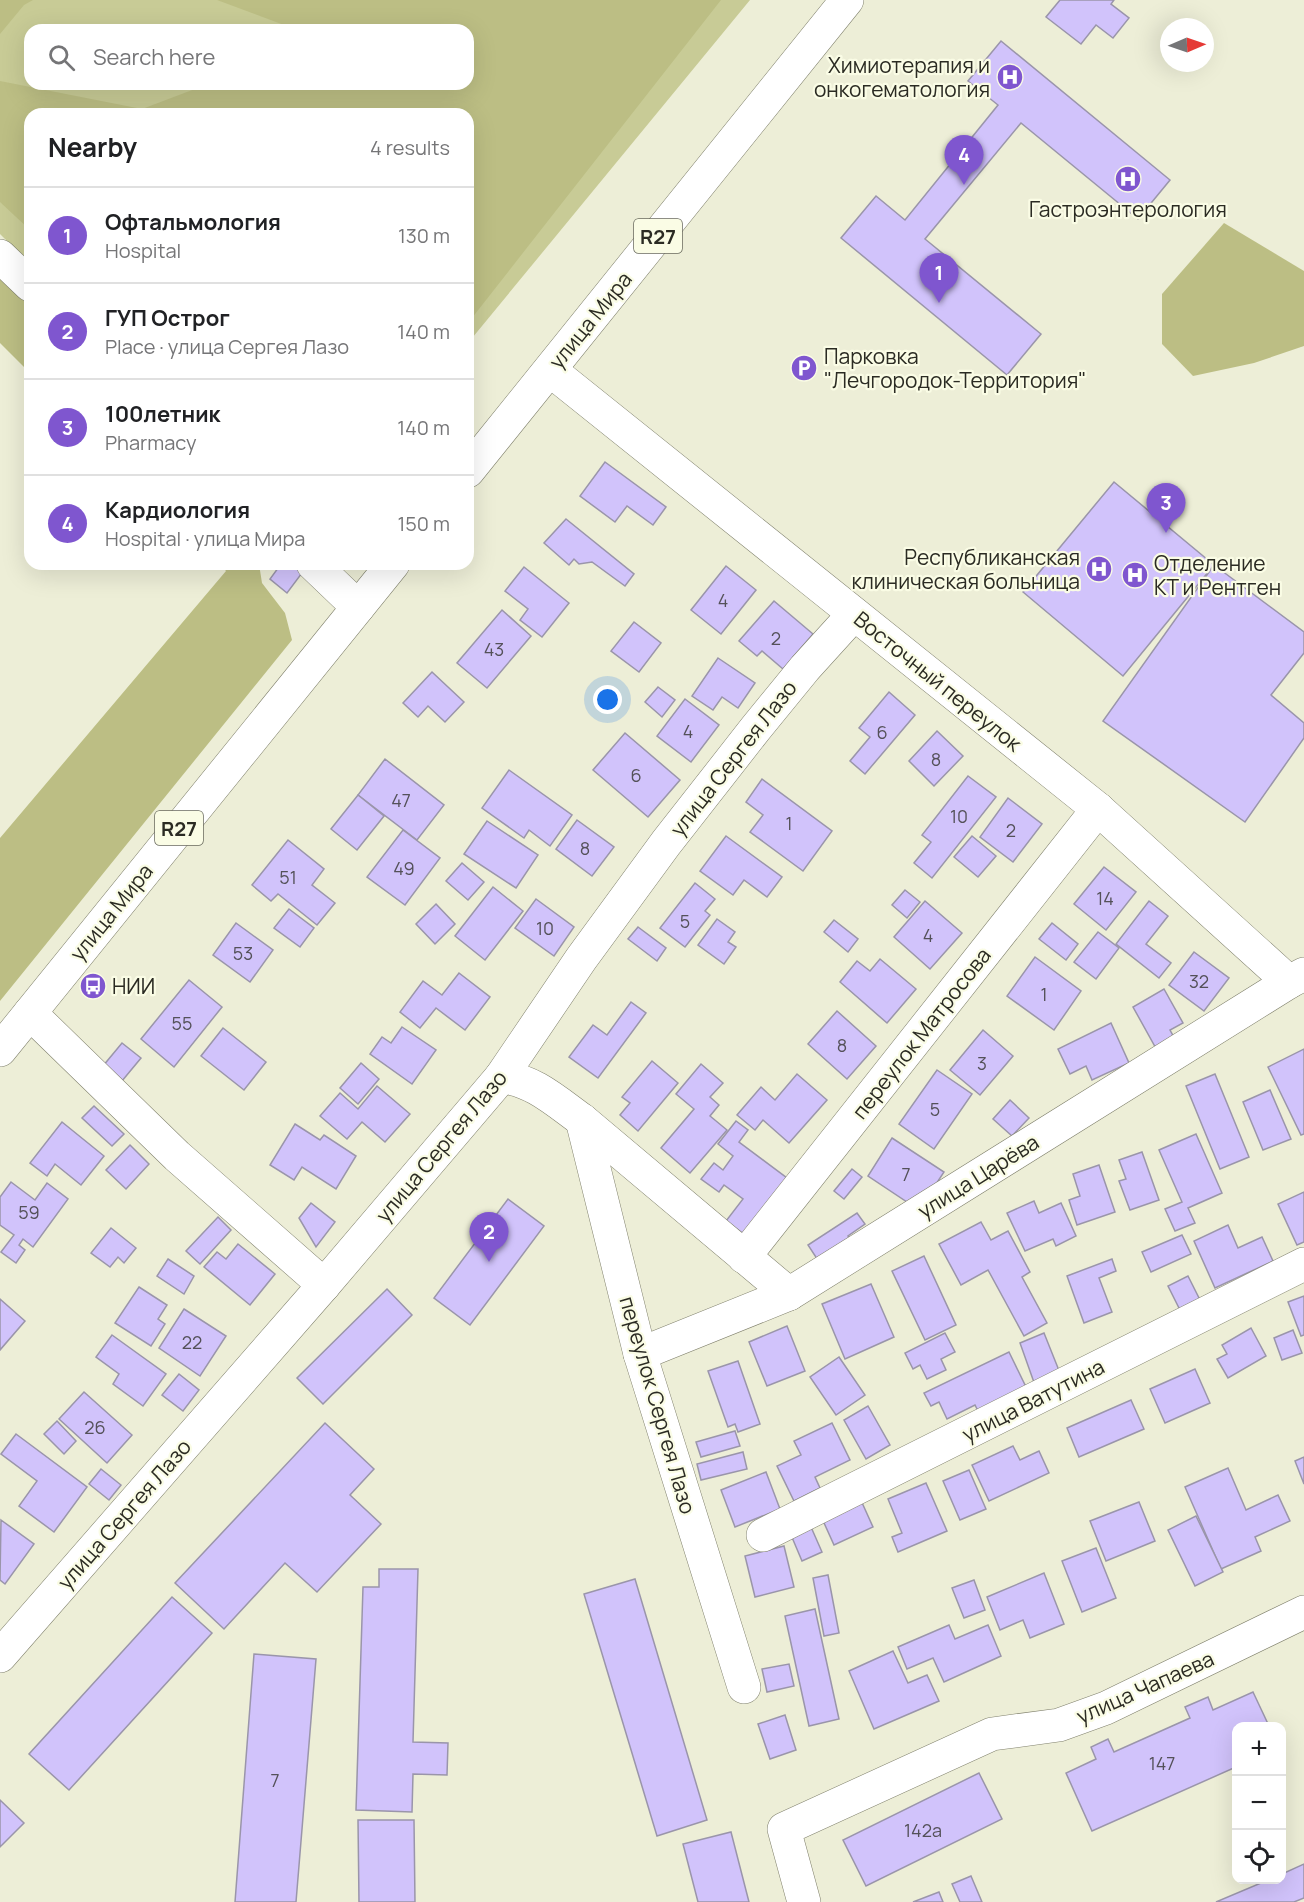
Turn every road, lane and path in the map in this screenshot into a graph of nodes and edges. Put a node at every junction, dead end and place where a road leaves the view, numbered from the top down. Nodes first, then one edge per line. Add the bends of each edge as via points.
1 (847, 0) edge
2 (0, 256) edge
3 (24, 279) edge
4 (550, 370) junction
5 (474, 464) edge
6 (319, 570) edge
7 (388, 570) edge
8 (358, 607) junction
9 (854, 614) junction
10 (1098, 809) junction
11 (1296, 978) edge
12 (30, 1013) junction
13 (0, 1050) edge
14 (501, 1077) junction
15 (582, 1120) junction
16 (744, 1257) junction
17 (1304, 1264) edge
18 (324, 1285) junction
19 (789, 1294) junction
20 (640, 1353) junction
21 (763, 1536) dead end
22 (1304, 1612) edge
23 (0, 1656) edge
24 (744, 1687) dead end
25 (804, 1902) edge

1 - 4 street, улица Мира / R27
2 - 3 street
4 - 5 street, улица Мира / R27
4 - 9 street, Восточный переулок
6 - 8 street
7 - 8 street, улица Мира / R27
8 - 12 street, улица Мира / R27
9 - 10 street, Восточный переулок
9 - 14 street, улица Сергея Лазо via 805,668 666,843
10 - 11 street, Восточный переулок
10 - 16 street, переулок Матросова
11 - 19 street, улица Царёва
12 - 13 street, улица Мира / R27
12 - 18 street via 177,1156
14 - 15 street via 525,1082
14 - 18 street, улица Сергея Лазо
15 - 16 street
15 - 20 street, переулок Сергея Лазо
16 - 19 street
17 - 21 street, улица Ватутина
18 - 23 street, улица Сергея Лазо
19 - 20 street, улица Царёва
20 - 24 street, переулок Сергея Лазо
22 - 25 street, улица Чапаева via 1106,1708 1059,1725 992,1734 784,1829

